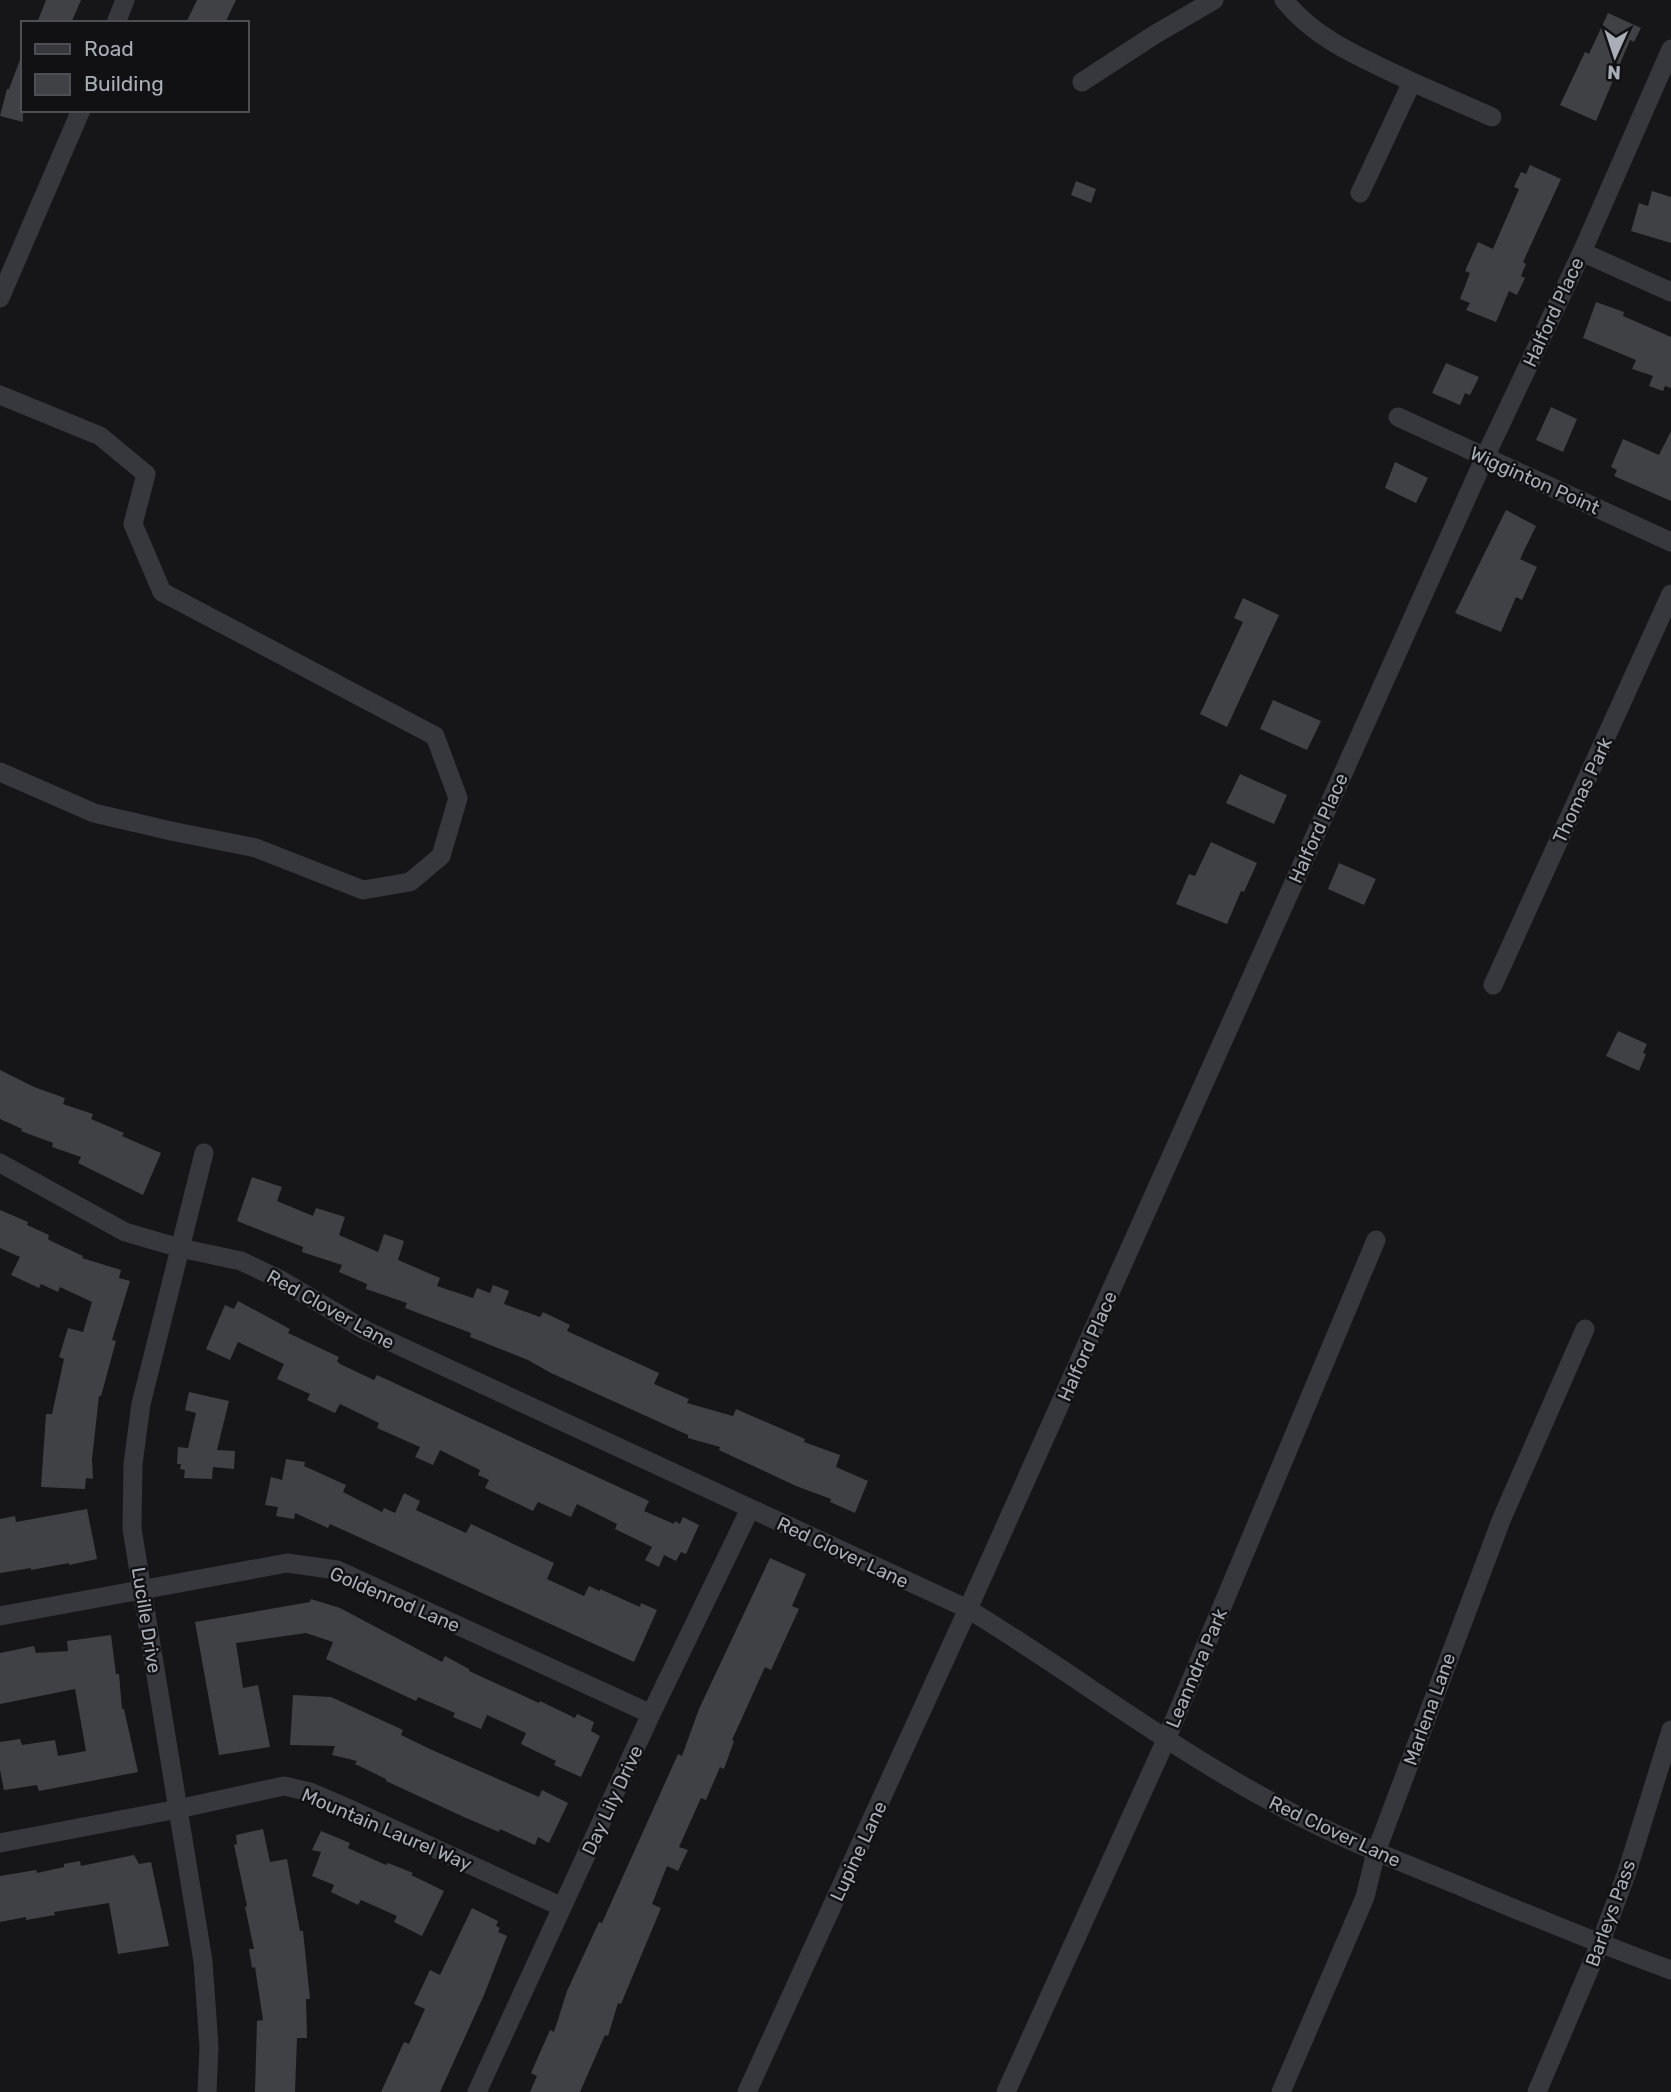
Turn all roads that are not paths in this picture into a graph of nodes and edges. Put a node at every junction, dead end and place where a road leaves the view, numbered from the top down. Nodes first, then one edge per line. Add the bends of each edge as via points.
1 (125, 0) edge
2 (1214, 0) edge
3 (1284, 0) edge
4 (117, 21) edge
5 (1671, 48) edge
6 (1082, 82) dead end
7 (1412, 82) junction
8 (80, 112) edge
9 (1492, 117) dead end
10 (1360, 193) dead end
11 (1582, 252) junction
12 (1671, 292) edge
13 (0, 298) edge
14 (0, 395) edge
15 (1398, 418) dead end
16 (1485, 457) junction
17 (1671, 542) edge
18 (1671, 594) edge
19 (0, 772) edge
20 (1493, 985) dead end
21 (204, 1153) dead end
22 (0, 1163) edge
23 (1376, 1240) dead end
24 (180, 1248) junction
25 (1585, 1329) dead end
26 (750, 1509) junction
27 (142, 1590) junction
28 (968, 1609) junction
29 (0, 1616) edge
30 (651, 1714) junction
31 (1671, 1730) edge
32 (1166, 1740) junction
33 (178, 1809) junction
34 (0, 1843) edge
35 (1376, 1852) junction
36 (562, 1907) junction
37 (1600, 1944) junction
38 (1671, 1970) edge
39 (207, 2092) edge
40 (477, 2092) edge
41 (747, 2092) edge
42 (1006, 2092) edge
43 (1281, 2092) edge
44 (1537, 2092) edge

1 - 4 street
2 - 6 street
3 - 7 street via 1300,20 1325,37
5 - 11 street, Halford Place
7 - 9 street
7 - 10 street
8 - 13 street
11 - 12 street
11 - 16 street, Halford Place
14 - 19 street via 100,436 146,474 133,524 162,593 435,736 458,798 441,856 410,882 363,890 256,848 94,813
15 - 16 street, Wigginton Point
16 - 17 street, Wigginton Point
16 - 28 street, Halford Place
18 - 20 street, Thomas Park
21 - 24 street, Lucille Drive
22 - 24 street, Red Clover Lane via 125,1232
23 - 32 street, Leanndra Park
24 - 26 street, Red Clover Lane via 241,1261 365,1330
24 - 27 street, Lucille Drive via 141,1405 133,1464 132,1529
25 - 35 street, Marlena Lane via 1502,1518
26 - 28 street, Red Clover Lane
26 - 30 street, Day Lily Drive
27 - 29 street, Goldenrod Lane
27 - 30 street, Goldenrod Lane via 288,1563 337,1570
27 - 33 street, Lucille Drive
28 - 32 street, Red Clover Lane
28 - 41 street, Lupine Lane
30 - 36 street, Day Lily Drive
31 - 37 street, Barleys Pass
32 - 35 street, Red Clover Lane via 1273,1803
32 - 42 street, Leanndra Park
33 - 34 street, Mountain Laurel Way
33 - 36 street, Mountain Laurel Way via 284,1786 345,1807
33 - 39 street, Lucille Drive via 203,1961
35 - 37 street, Red Clover Lane
35 - 43 street, Marlena Lane via 1365,1897
36 - 40 street, Day Lily Drive
37 - 38 street, Red Clover Lane
37 - 44 street, Barleys Pass

